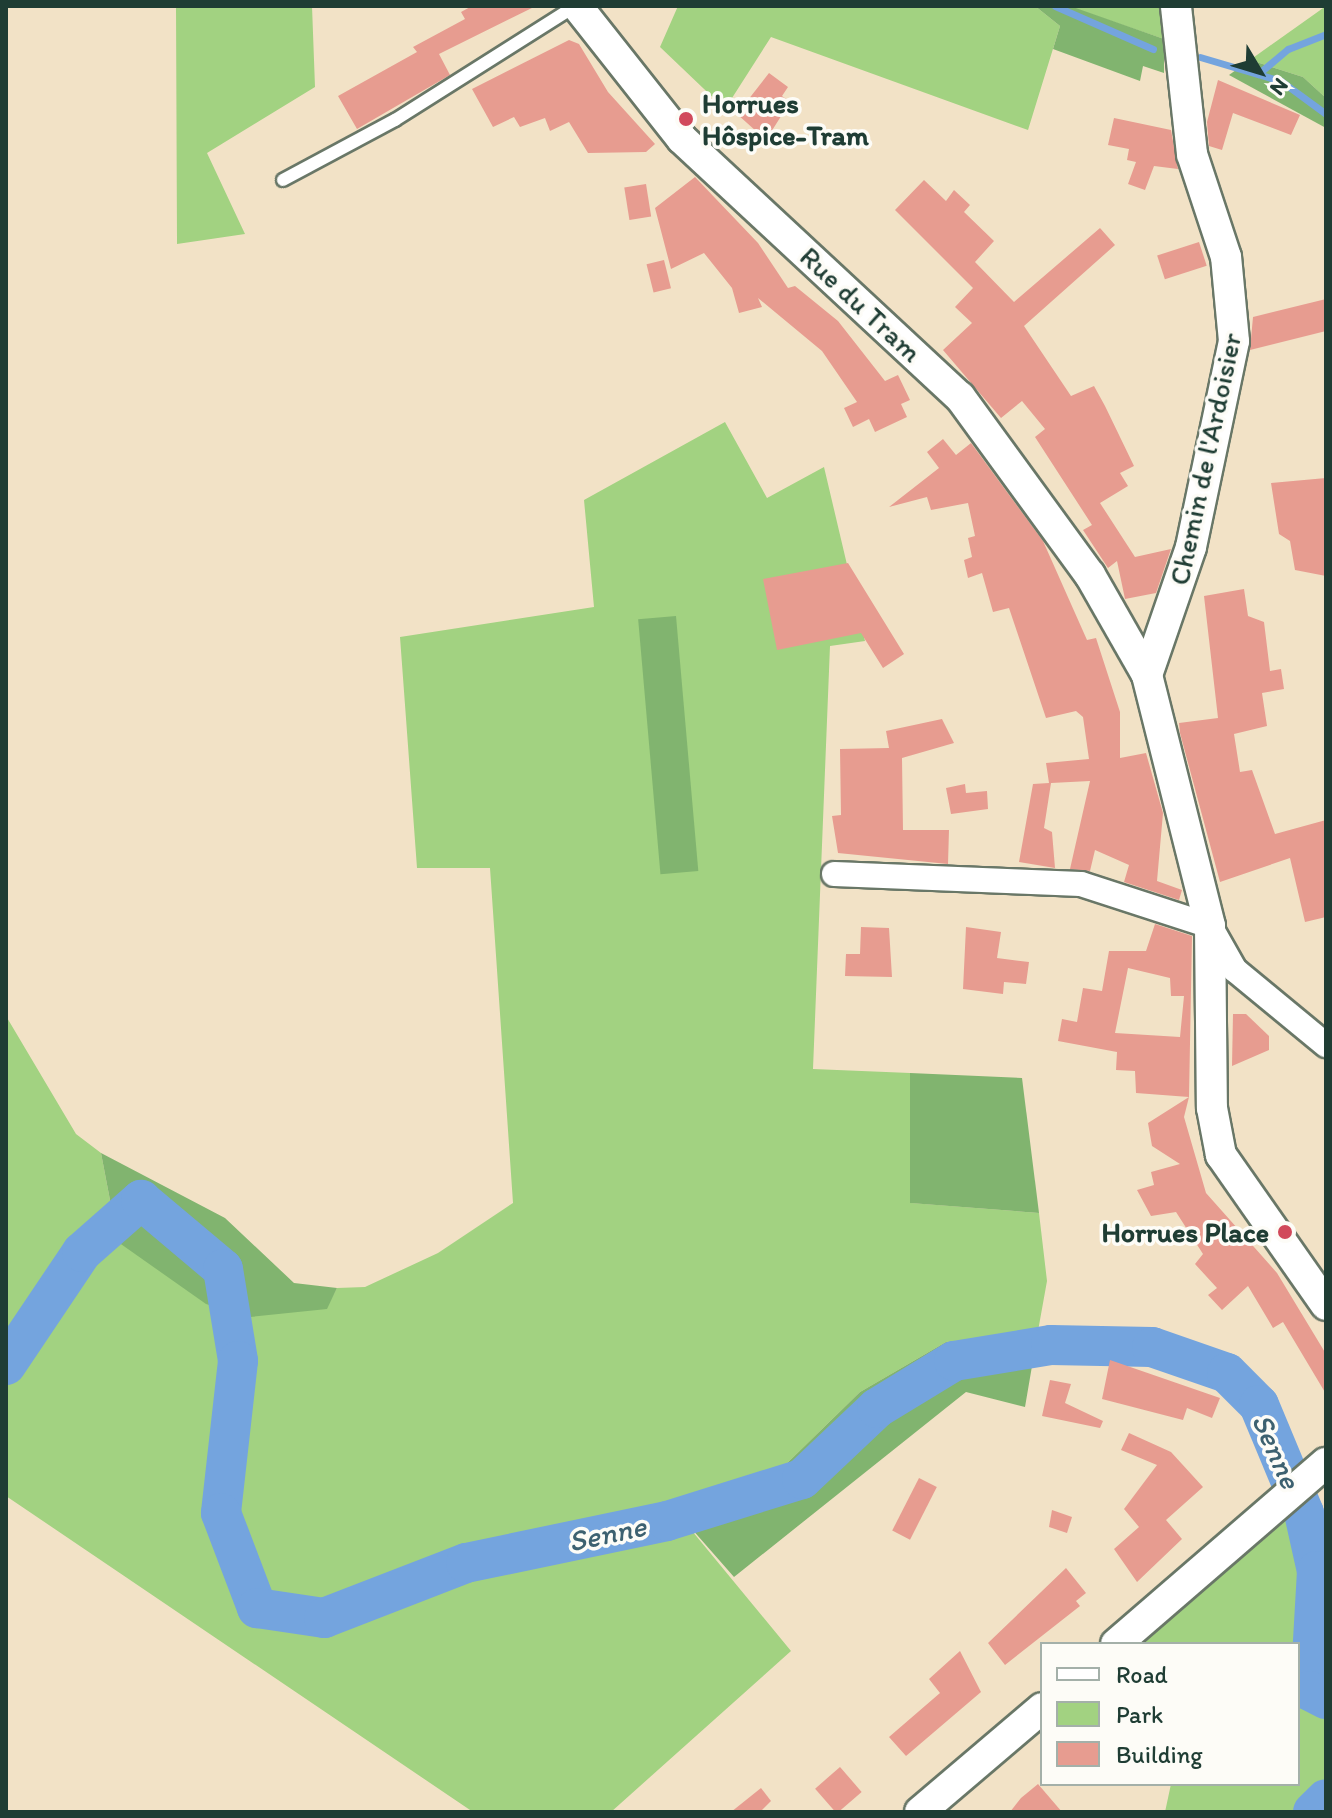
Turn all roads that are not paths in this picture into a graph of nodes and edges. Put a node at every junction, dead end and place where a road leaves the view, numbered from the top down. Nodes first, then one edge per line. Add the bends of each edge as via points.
1 (576, 6) edge
2 (1176, 6) edge
3 (283, 180) dead end
4 (1147, 675) junction
5 (834, 874) dead end
6 (1210, 926) junction
7 (1326, 1045) edge
8 (1326, 1305) edge
9 (1306, 1482) edge
10 (1118, 1642) edge
11 (1040, 1710) edge
12 (920, 1812) edge

1 - 3 lane via 395,120
1 - 4 street, Rue du Tram via 682,139 960,397 1036,493
2 - 4 street, Chemin de l'Ardoisier via 1192,154 1226,257 1234,341 1191,547
4 - 6 street, Rue du Tram
5 - 6 street via 1069,882
6 - 7 street via 1235,970
6 - 8 street, Rue du Tram via 1212,1108 1221,1155
9 - 10 street
11 - 12 street

